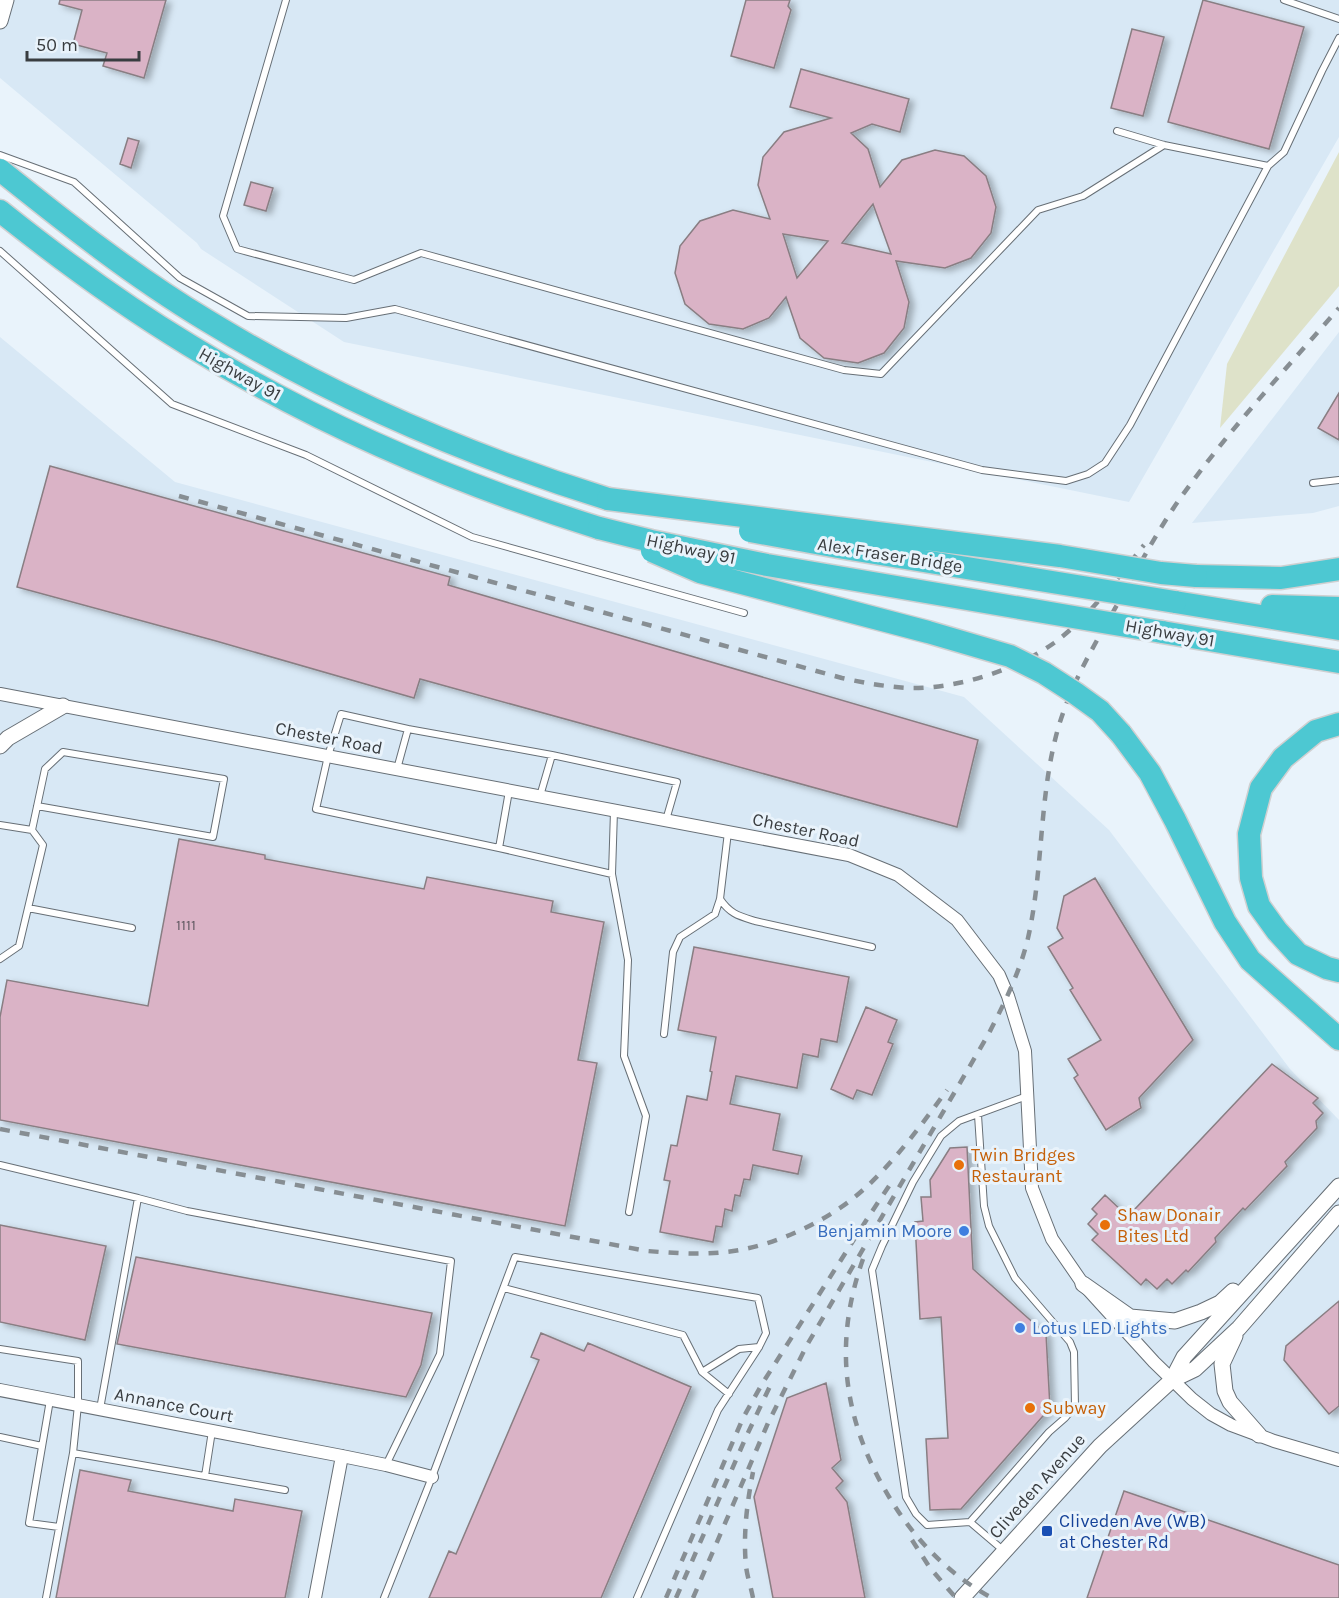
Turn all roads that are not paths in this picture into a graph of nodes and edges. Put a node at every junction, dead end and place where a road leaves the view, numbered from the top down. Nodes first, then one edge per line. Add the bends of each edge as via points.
1 (6, 0) edge
2 (286, 0) edge
3 (1284, 0) edge
4 (1339, 19) edge
5 (0, 21) edge
6 (1339, 38) edge
7 (1117, 131) dead end
8 (1164, 145) junction
9 (0, 155) edge
10 (1268, 166) junction
11 (0, 170) edge
12 (0, 211) edge
13 (0, 251) edge
14 (1339, 480) edge
15 (1313, 483) dead end
16 (608, 499) junction
17 (599, 528) junction
18 (1339, 569) edge
19 (1175, 602) junction
20 (1339, 608) edge
21 (744, 613) dead end
22 (1339, 629) edge
23 (1339, 662) edge
24 (0, 694) edge
25 (63, 706) junction
26 (1339, 724) edge
27 (408, 729) junction
28 (0, 746) edge
29 (552, 755) junction
30 (328, 756) junction
31 (397, 769) junction
32 (509, 790) junction
33 (540, 796) junction
34 (37, 806) junction
35 (614, 810) junction
36 (666, 820) junction
37 (0, 825) edge
38 (32, 830) junction
39 (728, 832) junction
40 (499, 848) junction
41 (612, 874) junction
42 (720, 899) junction
43 (28, 908) junction
44 (132, 928) dead end
45 (872, 947) dead end
46 (0, 959) edge
47 (1339, 971) edge
48 (1309, 1012) junction
49 (1339, 1025) edge
50 (664, 1034) dead end
51 (1339, 1039) edge
52 (1027, 1095) junction
53 (978, 1115) junction
54 (0, 1165) edge
55 (1339, 1186) edge
56 (138, 1198) junction
57 (629, 1212) dead end
58 (1339, 1213) edge
59 (1273, 1259) junction
60 (1083, 1284) junction
61 (504, 1288) junction
62 (1239, 1328) junction
63 (759, 1347) junction
64 (0, 1349) edge
65 (702, 1372) junction
66 (1172, 1380) junction
67 (0, 1390) edge
68 (729, 1394) junction
69 (50, 1400) junction
70 (78, 1405) junction
71 (100, 1410) junction
72 (212, 1431) junction
73 (1259, 1435) junction
74 (0, 1437) edge
75 (42, 1446) junction
76 (73, 1453) junction
77 (342, 1455) junction
78 (1339, 1460) edge
79 (386, 1465) junction
80 (205, 1476) junction
81 (432, 1477) junction
82 (285, 1490) dead end
83 (970, 1522) junction
84 (59, 1527) junction
85 (1005, 1551) junction
86 (46, 1598) edge
87 (315, 1598) edge
88 (384, 1598) edge
89 (637, 1598) edge
90 (962, 1598) edge

1 - 5 street
2 - 8 lane via 223,216 237,249 354,280 421,253 844,370 881,374 1038,210 1083,196
3 - 4 lane
6 - 10 lane via 1284,152
7 - 8 lane
8 - 10 lane
9 - 10 lane via 74,182 180,278 248,316 346,318 396,309 982,470 1066,481 1105,464 1130,425
11 - 16 highway, Highway 91 via 158,289 273,359 350,399 450,443
12 - 17 highway, Highway 91 via 95,283 254,383 388,449 472,484
13 - 21 lane via 172,404 306,455 472,537
14 - 15 lane
16 - 18 highway, bridge via 1060,556 1161,573 1281,578
16 - 19 highway, Alex Fraser Bridge, bridge via 773,535
17 - 23 highway, Highway 91, bridge via 767,566
17 - 48 highway, bridge via 700,572 1010,656 1075,693 1100,711 1121,734 1155,782 1224,922 1250,960
19 - 20 highway
19 - 22 highway, Highway 91
24 - 25 street, Chester Road
25 - 28 street
25 - 30 street, Chester Road
26 - 47 highway via 1316,732 1282,758 1261,788 1249,834 1251,878 1259,906 1298,954
27 - 29 lane
27 - 30 lane via 340,714
27 - 31 lane
29 - 33 lane
29 - 36 lane via 677,782
30 - 31 street, Chester Road
30 - 40 lane via 316,809
31 - 32 street, Chester Road
32 - 33 street, Chester Road
32 - 40 lane
33 - 35 street, Chester Road
34 - 34 lane via 45,770 63,752 224,779 213,837
34 - 38 lane
35 - 36 street, Chester Road
35 - 41 lane
36 - 39 street, Chester Road
37 - 38 lane
38 - 43 lane via 43,845
39 - 42 lane
39 - 52 street, Chester Road via 849,855 898,875 957,920 999,975 1008,996 1025,1051
40 - 41 lane
41 - 57 lane via 628,960 624,1056 646,1116
42 - 45 lane via 728,910 748,919
42 - 50 lane via 715,914 676,943
43 - 44 lane
43 - 46 lane via 18,946
48 - 49 highway
48 - 51 highway
52 - 53 lane
52 - 60 street, Chester Road via 1032,1188 1052,1239
53 - 83 lane via 989,1227 1015,1278 1070,1342 1074,1352 1075,1406
53 - 83 lane via 959,1121 941,1136 913,1182 872,1270 906,1497 927,1525
54 - 56 lane
55 - 59 street, Cliveden Avenue
56 - 71 lane
56 - 79 lane via 187,1211 451,1261 440,1354
58 - 62 street, Cliveden Avenue
59 - 60 street via 1220,1303 1175,1321 1130,1317
59 - 66 street, Cliveden Avenue via 1184,1356
60 - 66 street, Chester Road
61 - 63 lane via 515,1257 759,1298 766,1333
61 - 65 lane via 682,1335
61 - 81 lane
62 - 66 street, Cliveden Avenue via 1195,1369
62 - 73 street via 1222,1364 1225,1391
63 - 65 lane via 739,1349
63 - 68 lane
64 - 70 lane via 78,1361
65 - 68 lane
66 - 73 street, Chester Road via 1211,1414
66 - 85 street, Cliveden Avenue via 1100,1446
67 - 69 street, Annance Court
68 - 89 lane via 718,1410
69 - 70 street, Annance Court
69 - 75 lane
70 - 71 street, Annance Court
70 - 76 lane
71 - 72 street, Annance Court
72 - 77 street, Annance Court
72 - 80 lane
73 - 78 street, Chester Road
74 - 75 lane
75 - 84 lane via 29,1523
76 - 80 lane
76 - 84 lane
77 - 79 street, Annance Court
77 - 87 street
79 - 81 street, Annance Court
80 - 82 lane
81 - 88 lane
83 - 85 lane
84 - 86 lane
85 - 90 street, Cliveden Avenue

